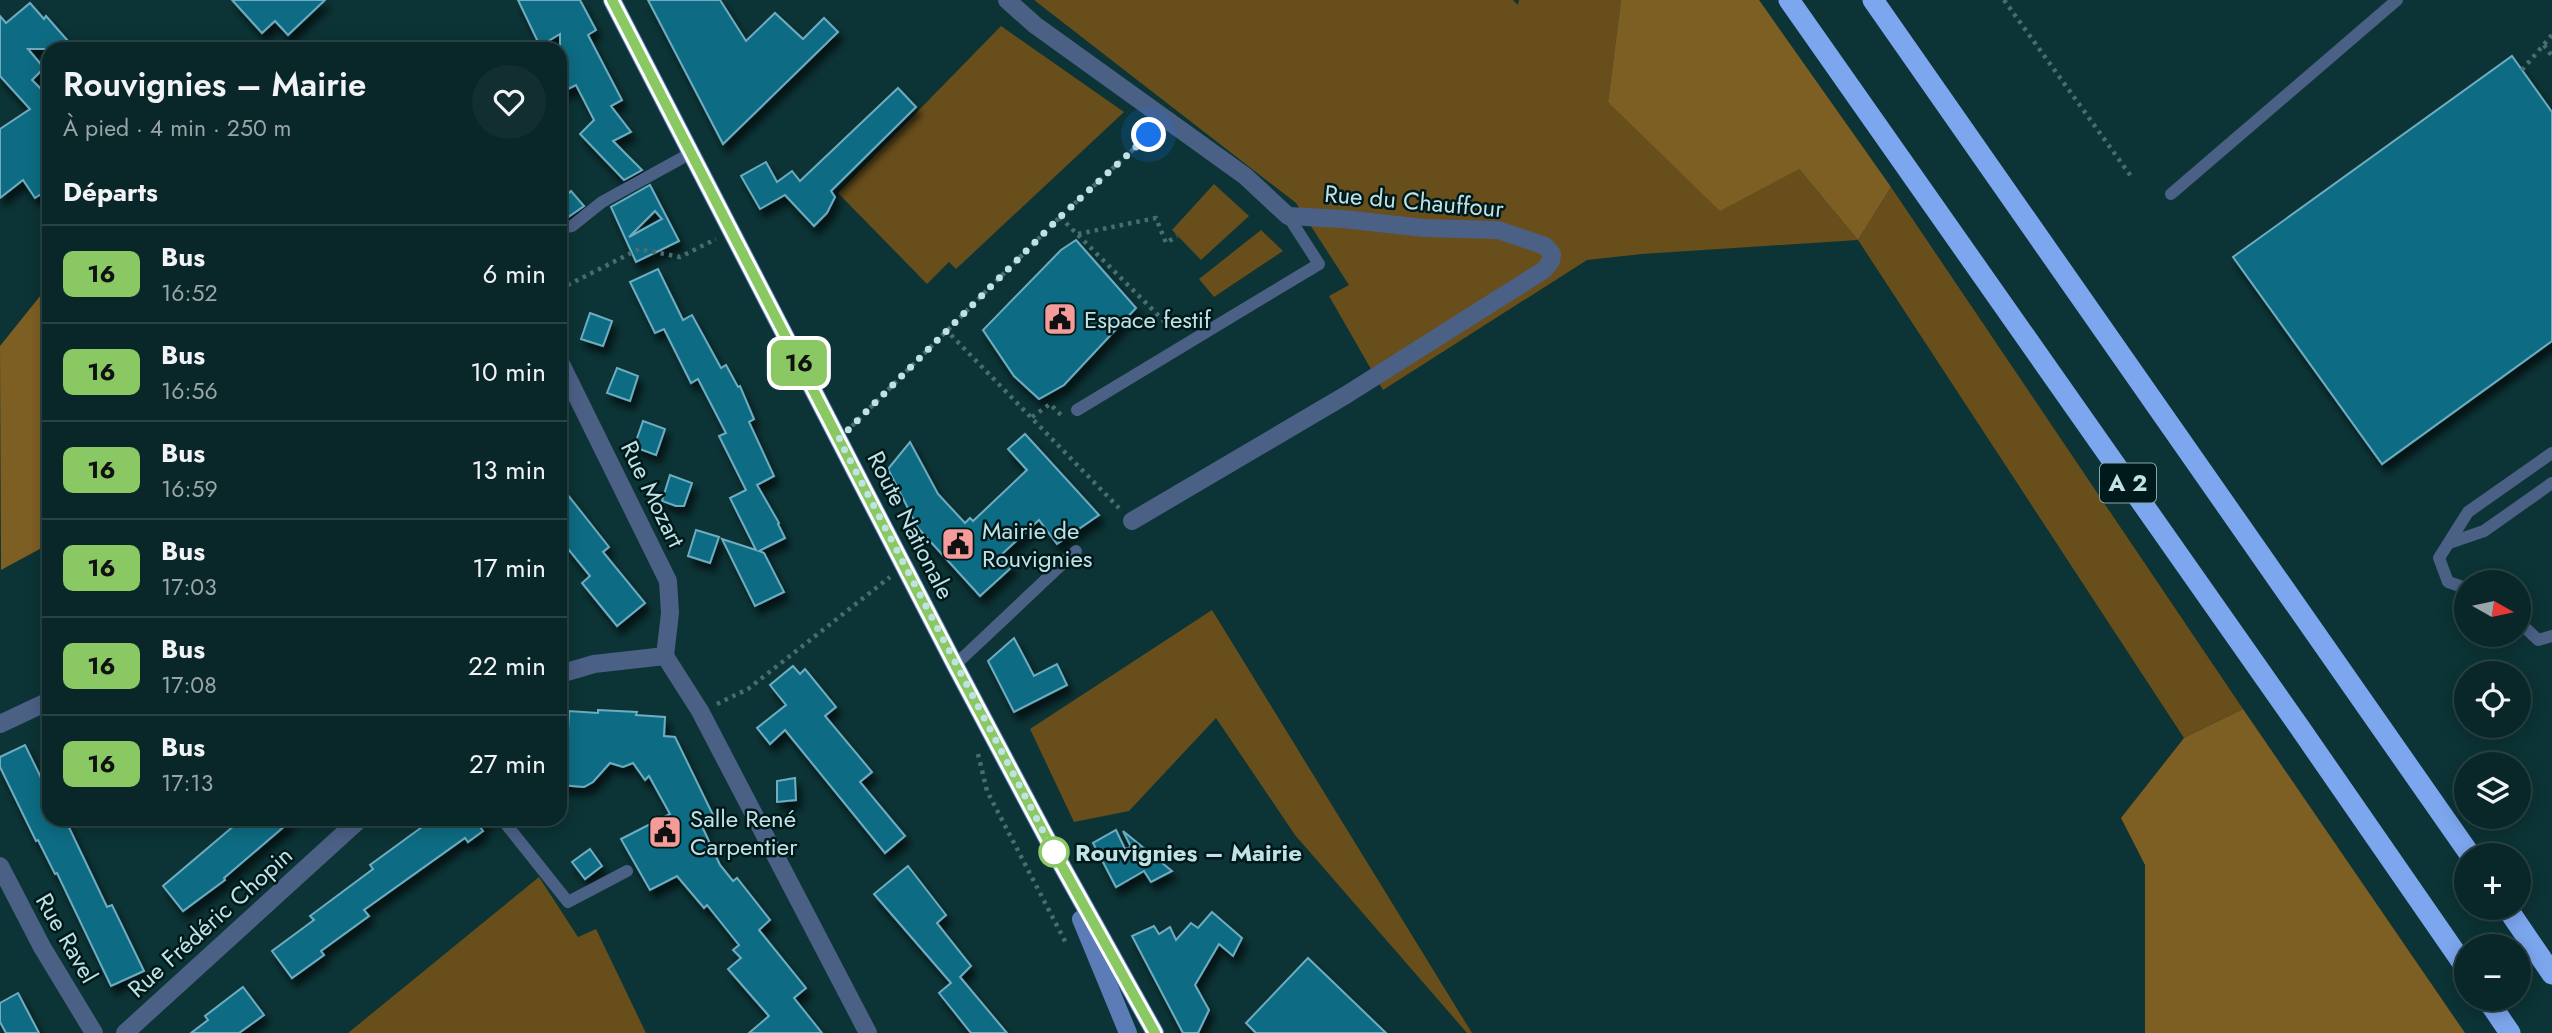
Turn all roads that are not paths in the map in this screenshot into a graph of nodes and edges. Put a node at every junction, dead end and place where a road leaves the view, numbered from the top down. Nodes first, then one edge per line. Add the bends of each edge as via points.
1 (612, 0) edge
2 (1007, 0) edge
3 (1789, 0) edge
4 (1873, 0) edge
5 (2397, 0) edge
6 (691, 153) junction
7 (2171, 194) dead end
8 (1288, 216) junction
9 (567, 226) edge
10 (567, 376) edge
11 (1077, 410) road end
12 (2552, 453) edge
13 (2552, 483) edge
14 (1132, 521) road end
15 (2449, 543) junction
16 (1076, 551) dead end
17 (2454, 584) edge
18 (2531, 633) edge
19 (2552, 636) edge
20 (665, 656) junction
21 (955, 665) junction
22 (567, 672) edge
23 (42, 704) edge
24 (0, 724) edge
25 (352, 826) edge
26 (508, 826) edge
27 (2463, 843) edge
28 (1052, 848) junction
29 (0, 866) edge
30 (627, 871) dead end
31 (2515, 920) edge
32 (2454, 951) edge
33 (2552, 974) edge
34 (2495, 1011) edge
35 (94, 1033) edge
36 (125, 1033) edge
37 (868, 1033) edge
38 (1128, 1033) edge
39 (1155, 1033) edge
40 (2510, 1033) edge

1 - 6 main road, Route Nationale
2 - 8 street, Rue du Chauffour via 1245,176
3 - 32 highway, A 2
4 - 27 highway, A 2
5 - 7 lane
6 - 9 lane via 602,201
6 - 21 main road, Route Nationale
8 - 11 lane via 1319,264
8 - 14 street, Rue du Chauffour via 1498,230 1545,246 1552,261 1346,395
10 - 20 street, Rue Mozart via 668,581
12 - 15 lane via 2468,512
13 - 15 lane via 2484,531
15 - 17 lane via 2439,558 2448,582
16 - 21 lane
18 - 19 lane via 2538,640
20 - 22 street via 594,664
20 - 37 street via 701,710
21 - 28 main road, Route Nationale
23 - 24 street
25 - 36 street, Rue Frédéric Chopin
26 - 30 lane via 568,902
28 - 38 main road, Route Nationale
28 - 39 main road, Route Nationale
29 - 35 street, Rue Ravel
31 - 33 highway
34 - 40 highway

